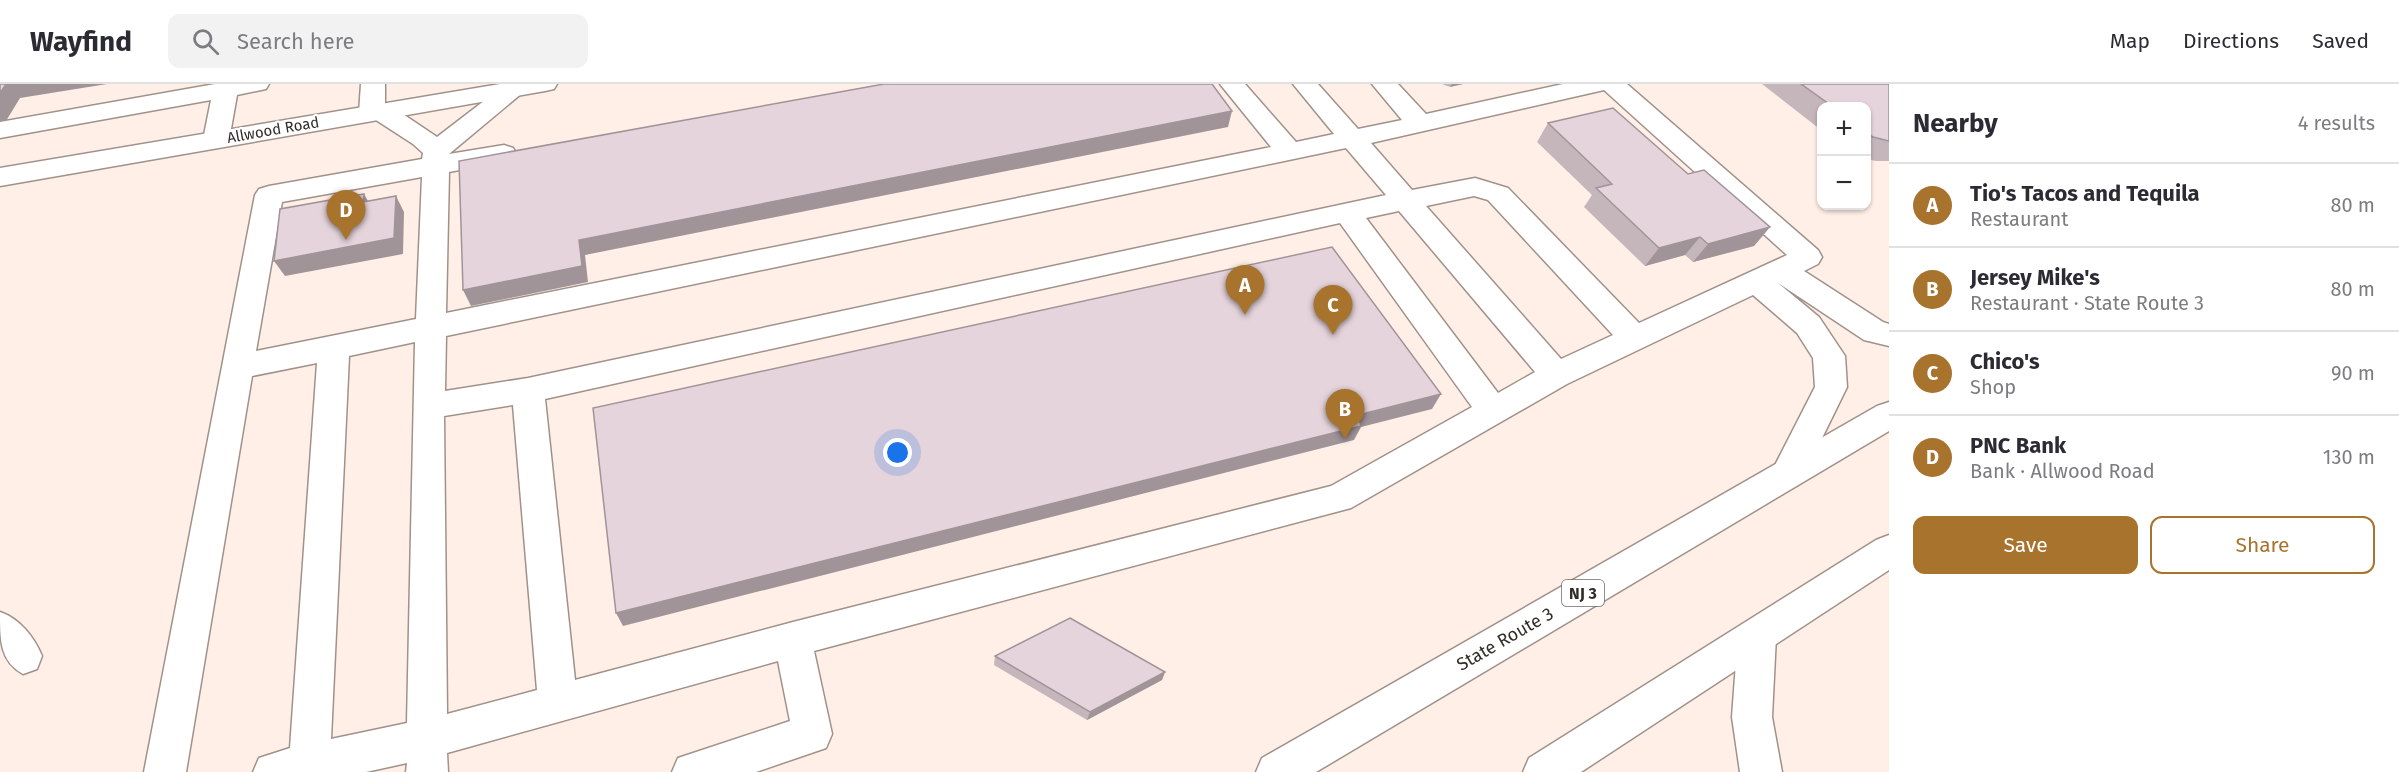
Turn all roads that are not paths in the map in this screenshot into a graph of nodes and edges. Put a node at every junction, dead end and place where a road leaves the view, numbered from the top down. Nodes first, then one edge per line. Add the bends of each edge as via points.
1 (256, 84) edge
2 (373, 84) edge
3 (545, 84) edge
4 (1232, 84) edge
5 (1305, 84) edge
6 (1384, 84) edge
7 (1597, 84) edge
8 (1612, 84) edge
9 (226, 89) junction
10 (515, 89) junction
11 (377, 113) junction
12 (1420, 124) junction
13 (0, 130) edge
14 (1352, 139) junction
15 (216, 140) junction
16 (530, 150) edge
17 (1289, 151) junction
18 (436, 159) junction
19 (0, 177) edge
20 (1405, 200) junction
21 (1347, 212) junction
22 (1768, 276) junction
23 (429, 326) junction
24 (1889, 335) edge
25 (1635, 338) junction
26 (334, 347) junction
27 (238, 367) junction
28 (1556, 375) junction
29 (528, 390) junction
30 (428, 406) junction
31 (1493, 411) junction
32 (1889, 415) edge
33 (1788, 473) junction
34 (1889, 551) edge
35 (1757, 636) junction
36 (793, 639) junction
37 (558, 704) junction
38 (427, 755) edge
39 (298, 769) edge
40 (165, 772) edge
41 (693, 772) edge
42 (1277, 772) edge
43 (1544, 772) edge
44 (1761, 772) edge

1 - 9 main road
2 - 11 main road
3 - 10 main road, Allwood Road
4 - 17 main road
5 - 14 main road
6 - 12 main road
7 - 12 main road
8 - 22 main road via 1808,257
9 - 13 main road
9 - 15 main road
10 - 11 main road, Allwood Road
10 - 18 main road
11 - 15 main road, Allwood Road
11 - 18 main road via 422,138
12 - 14 main road
14 - 17 main road
14 - 20 main road
15 - 19 main road, Allwood Road
16 - 18 main road
17 - 23 main road
18 - 23 main road
18 - 27 main road via 269,195
20 - 21 main road
20 - 25 main road via 1475,187 1498,194
20 - 28 main road
21 - 29 main road
21 - 31 main road
22 - 24 main road via 1875,332
22 - 25 main road
22 - 33 main road via 1830,356 1831,387
23 - 26 main road
23 - 30 main road
25 - 28 main road
26 - 27 main road
26 - 39 main road
27 - 40 main road
28 - 31 main road
29 - 30 main road
29 - 37 main road
30 - 38 main road
31 - 36 main road via 1339,498
32 - 33 main road, State Route 3 / NJ 3
33 - 42 main road, State Route 3 / NJ 3
34 - 35 main road
35 - 43 main road
35 - 44 main road via 1752,717
36 - 37 main road
36 - 41 main road via 812,734
37 - 38 main road
38 - 39 main road

